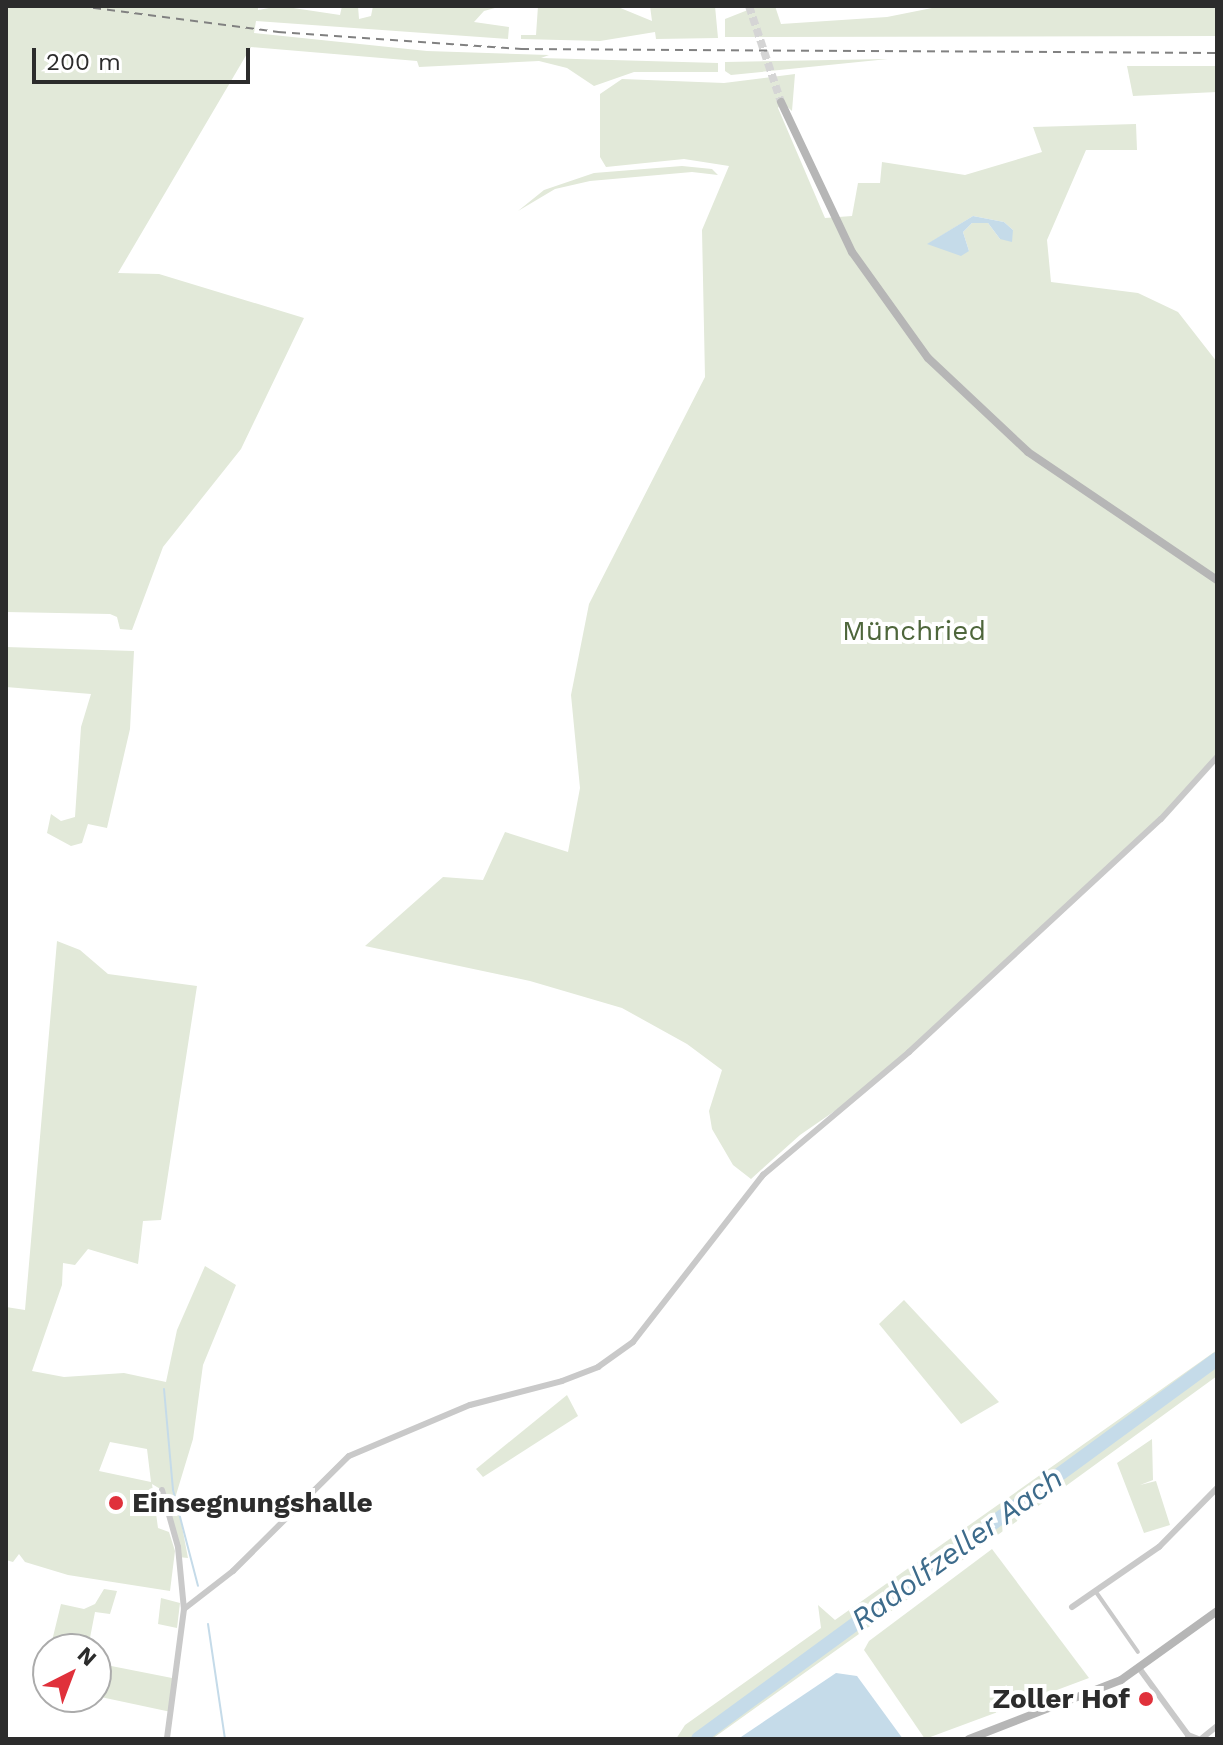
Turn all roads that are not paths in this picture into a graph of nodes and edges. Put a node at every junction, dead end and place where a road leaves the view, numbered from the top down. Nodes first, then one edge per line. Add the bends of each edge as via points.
1 (781, 102) tunnel mouth
2 (1217, 580) edge
3 (1217, 757) edge
4 (1217, 1488) edge
5 (162, 1490) dead end
6 (1096, 1592) junction
7 (185, 1606) junction
8 (1072, 1607) dead end
9 (1217, 1611) edge
10 (1138, 1652) dead end
11 (1139, 1668) junction
12 (1217, 1726) edge
13 (973, 1738) edge
14 (167, 1739) edge
15 (1199, 1739) edge

1 - 2 main road via 852,252 928,358 1028,452
3 - 7 street via 909,1052 763,1175 626,1349 562,1381 470,1405 349,1456 233,1571
4 - 6 street via 1168,1540
5 - 7 street via 178,1547
6 - 8 street
6 - 10 street
7 - 14 street
9 - 11 main road
11 - 13 main road via 1092,1693
11 - 15 street via 1188,1735
12 - 15 street

